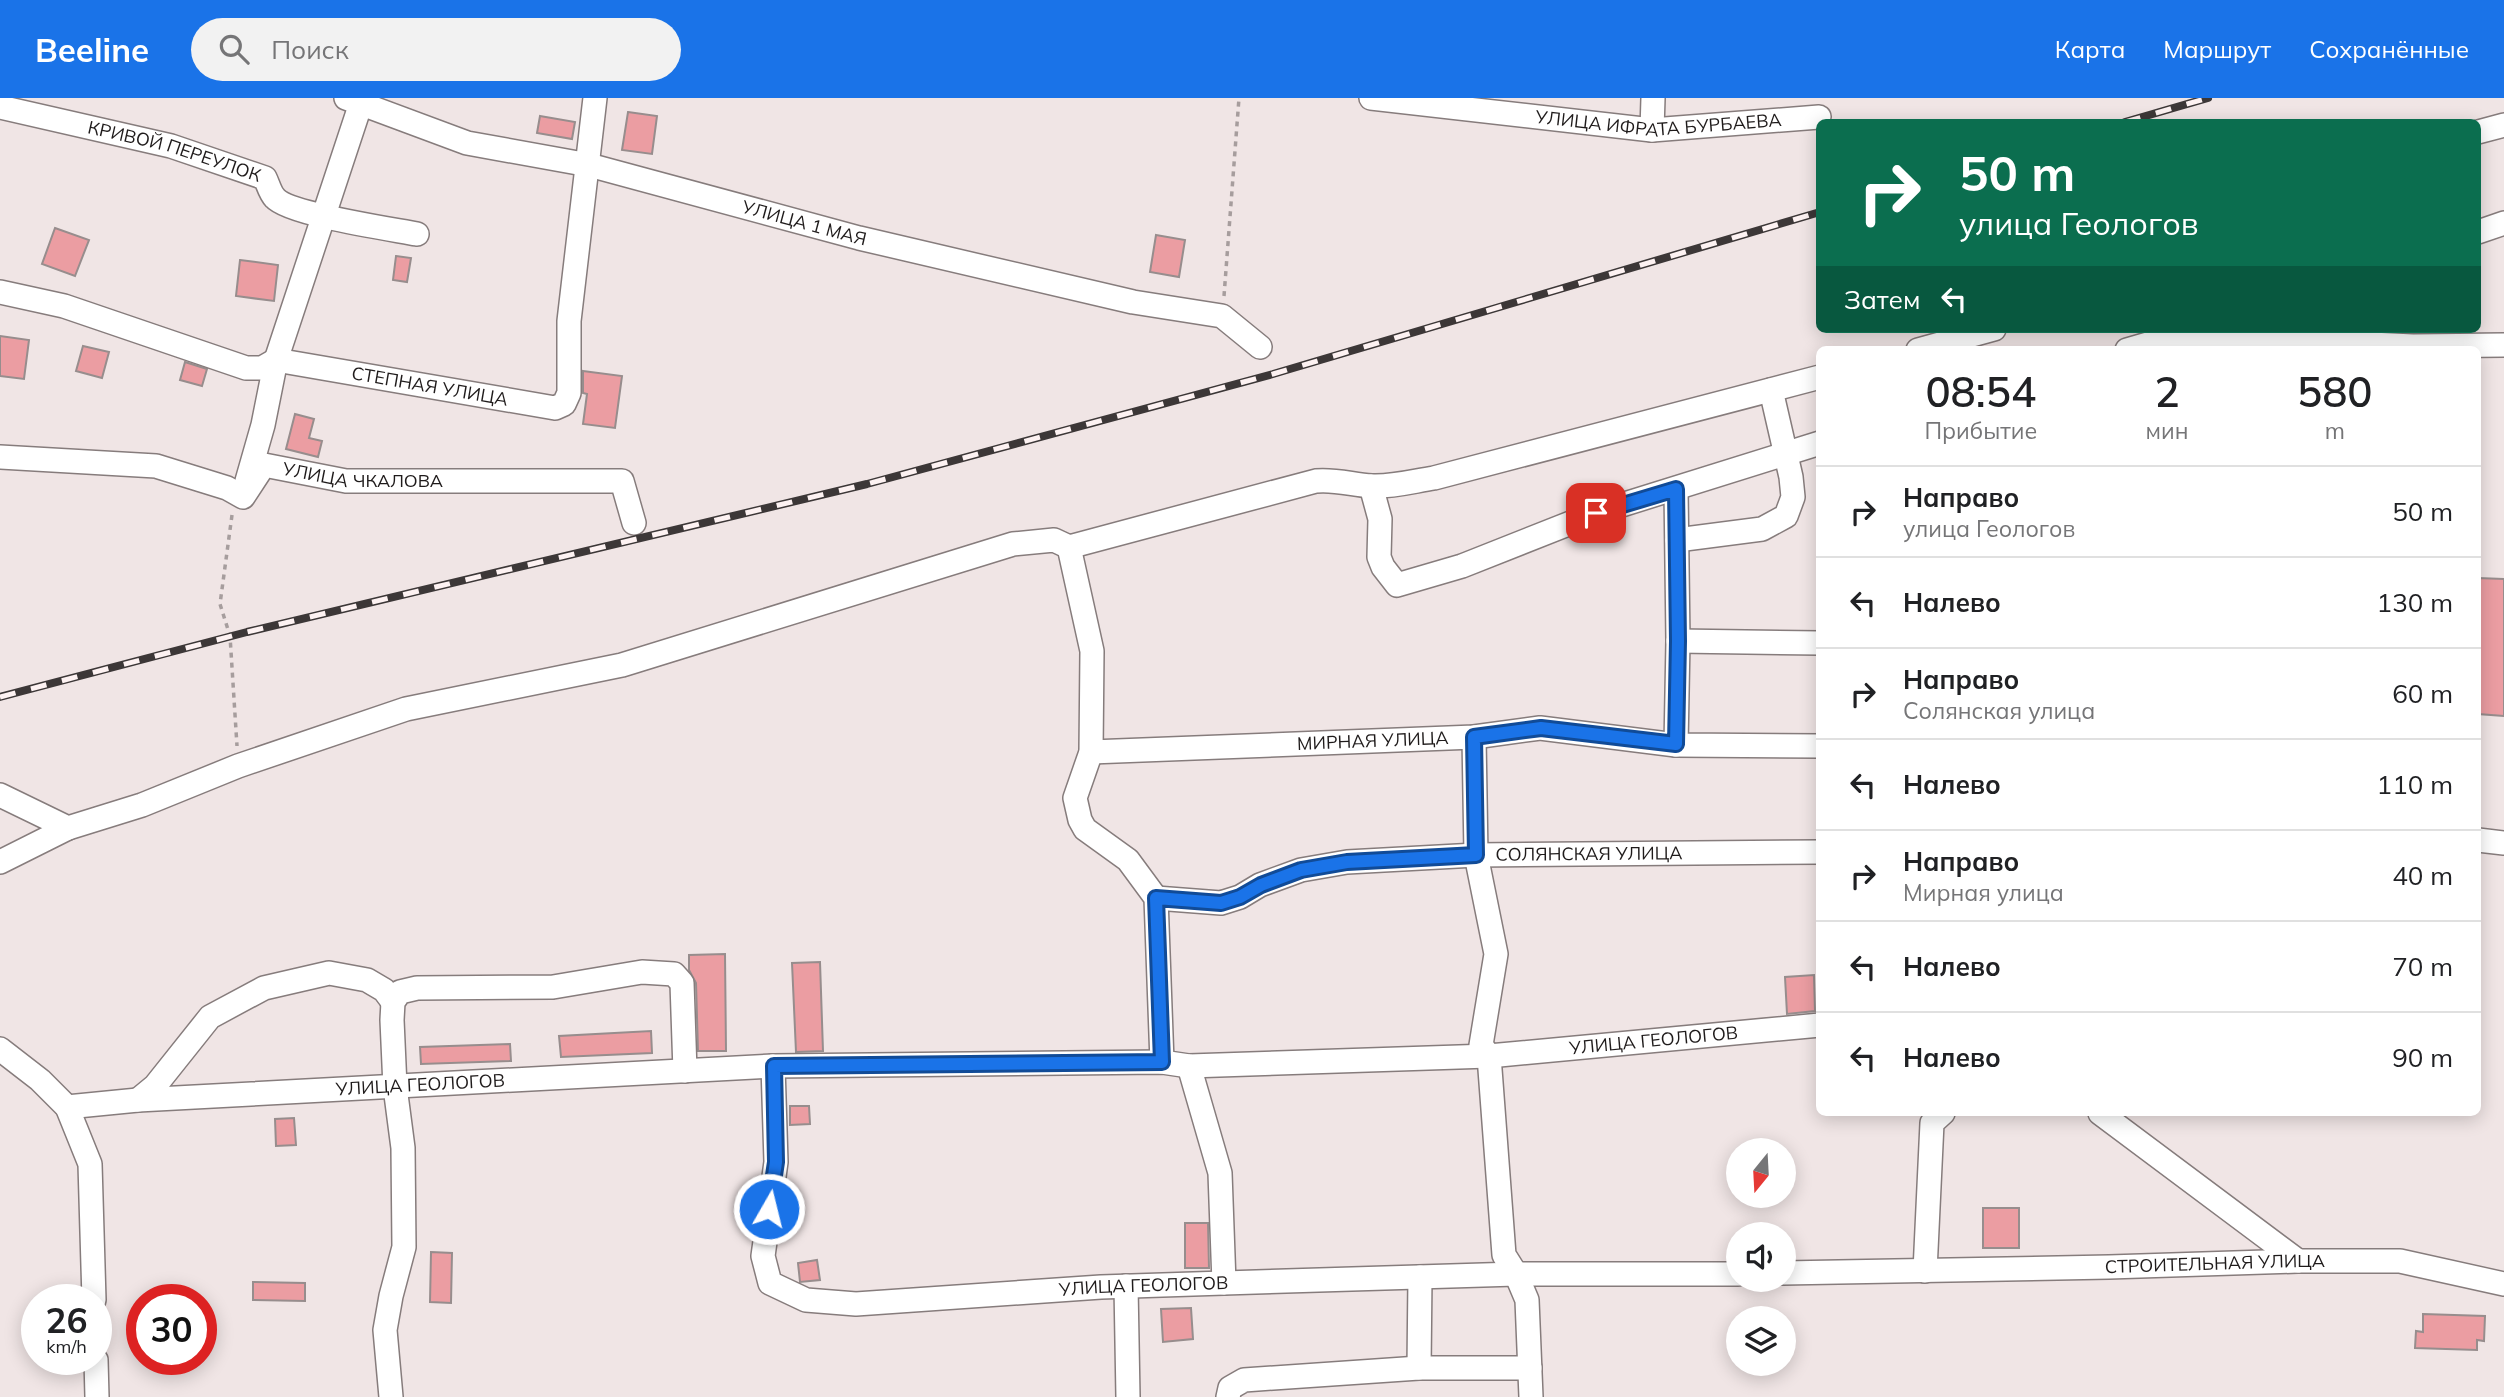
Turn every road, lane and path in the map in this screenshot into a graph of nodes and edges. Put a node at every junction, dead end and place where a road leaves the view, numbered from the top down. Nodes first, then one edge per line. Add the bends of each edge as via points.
1 (595, 98) edge
2 (1239, 98) edge
3 (1371, 98) edge
4 (1653, 98) edge
5 (353, 100) edge
6 (0, 107) edge
7 (1819, 117) dead end
8 (2504, 125) edge
9 (1652, 130) junction
10 (2481, 131) edge
11 (589, 165) junction
12 (323, 215) junction
13 (2504, 223) edge
14 (2481, 231) edge
15 (417, 234) dead end
16 (0, 292) edge
17 (1222, 316) junction
18 (1979, 333) edge
19 (2187, 333) edge
20 (2207, 333) edge
21 (2504, 345) edge
22 (1932, 346) edge
23 (2141, 346) edge
24 (2413, 346) edge
25 (2413, 346) edge
26 (1260, 347) dead end
27 (276, 360) junction
28 (1816, 378) edge
29 (1771, 390) junction
30 (1816, 444) edge
31 (1785, 453) junction
32 (0, 457) edge
33 (1371, 486) junction
34 (1676, 489) junction
35 (243, 497) junction
36 (634, 523) dead end
37 (1677, 540) junction
38 (1069, 547) junction
39 (1678, 641) junction
40 (1816, 643) edge
41 (1474, 737) junction
42 (1676, 744) junction
43 (1816, 746) edge
44 (1091, 752) junction
45 (238, 766) junction
46 (0, 795) edge
47 (68, 828) junction
48 (2481, 840) edge
49 (2504, 842) edge
50 (1816, 852) edge
51 (1476, 855) junction
52 (0, 862) edge
53 (1156, 898) junction
54 (393, 1002) junction
55 (1816, 1025) edge
56 (0, 1049) edge
57 (1489, 1056) junction
58 (1162, 1062) junction
59 (774, 1066) junction
60 (1189, 1066) junction
61 (685, 1071) junction
62 (395, 1087) junction
63 (138, 1100) junction
64 (66, 1107) junction
65 (1940, 1116) edge
66 (2104, 1116) edge
67 (2298, 1261) junction
68 (1925, 1271) junction
69 (1796, 1273) edge
70 (1516, 1274) junction
71 (1726, 1274) edge
72 (1420, 1277) junction
73 (1224, 1283) junction
74 (94, 1284) edge
75 (2504, 1284) edge
76 (1126, 1286) junction
77 (1419, 1368) junction
78 (1530, 1368) junction
79 (96, 1375) edge
80 (97, 1397) edge
81 (391, 1397) edge
82 (1128, 1397) edge
83 (1228, 1397) edge
84 (1531, 1397) edge

1 - 11 street, СТЕПНАЯ УЛИЦА
2 - 17 path
3 - 9 street, УЛИЦА ИФРАТА БУРБАЕВА
4 - 9 street
5 - 11 street, УЛИЦА 1 МАЯ via 467,143
5 - 12 street
6 - 12 street, КРИВОЙ ПЕРЕУЛОК via 171,146 265,178 274,197 286,206
7 - 9 street, УЛИЦА ИФРАТА БУРБАЕВА
8 - 10 street
11 - 17 street, УЛИЦА 1 МАЯ via 872,241 1133,302
11 - 27 street, СТЕПНАЯ УЛИЦА via 569,321 565,404 555,408
12 - 15 street, КРИВОЙ ПЕРЕУЛОК
12 - 27 street
13 - 14 street
16 - 27 street, СТЕПНАЯ УЛИЦА via 64,306 246,368 262,368
17 - 26 street
18 - 22 street
19 - 23 street
20 - 25 street
21 - 24 street
27 - 35 street
28 - 29 street
29 - 31 street
29 - 33 street via 1434,478
30 - 31 street
31 - 34 street
31 - 37 street via 1793,497 1786,516 1762,529
32 - 35 street via 156,466
33 - 34 street via 1380,519 1379,557 1396,584 1462,566 1596,513
33 - 38 street via 1316,481
34 - 37 street
35 - 36 street, УЛИЦА ЧКАЛОВА via 264,466 346,481 622,481
35 - 45 path via 233,512 220,604 230,636
37 - 39 street
38 - 44 street via 1092,651
38 - 45 street via 1054,540 1013,544 622,665 406,709
39 - 40 street
39 - 42 street
41 - 42 street, МИРНАЯ УЛИЦА via 1541,728
41 - 44 street, МИРНАЯ УЛИЦА
41 - 51 street
42 - 43 street, МИРНАЯ УЛИЦА
44 - 53 street via 1075,798 1080,820 1094,837 1128,860
45 - 47 street via 142,805
46 - 47 street
47 - 52 street
48 - 49 street
50 - 51 street, СОЛЯНСКАЯ УЛИЦА
51 - 53 street, СОЛЯНСКАЯ УЛИЦА via 1347,862 1301,870 1221,903
51 - 57 street via 1496,954 1481,1045
53 - 58 street
54 - 61 street via 400,992 416,988 553,987 642,972 674,974 682,983
54 - 62 street
54 - 63 street via 384,990 366,980 329,973 264,988 210,1017 155,1086
55 - 57 street, УЛИЦА ГЕОЛОГОВ
56 - 64 street
57 - 60 street, УЛИЦА ГЕОЛОГОВ
57 - 70 street via 1504,1255
58 - 59 street, УЛИЦА ГЕОЛОГОВ
58 - 60 street, УЛИЦА ГЕОЛОГОВ
59 - 61 street, УЛИЦА ГЕОЛОГОВ
59 - 76 street, УЛИЦА ГЕОЛОГОВ via 776,1162 763,1256 770,1283 806,1300 856,1304
60 - 73 street via 1220,1172
61 - 62 street, УЛИЦА ГЕОЛОГОВ
62 - 63 street, УЛИЦА ГЕОЛОГОВ
62 - 81 street via 402,1148 404,1247 385,1330
63 - 64 street, УЛИЦА ГЕОЛОГОВ
64 - 74 street via 90,1164
65 - 68 street via 1932,1123
66 - 67 street
67 - 68 street, СТРОИТЕЛЬНАЯ УЛИЦА
67 - 75 street, СТРОИТЕЛЬНАЯ УЛИЦА via 2400,1261
68 - 69 street
70 - 71 street, УЛИЦА ГЕОЛОГОВ
70 - 72 street, УЛИЦА ГЕОЛОГОВ
70 - 78 street via 1527,1300
72 - 73 street, УЛИЦА ГЕОЛОГОВ
72 - 77 street
73 - 76 street, УЛИЦА ГЕОЛОГОВ
76 - 82 street
77 - 78 street
77 - 83 street via 1244,1380 1230,1388
78 - 84 street
79 - 80 street

